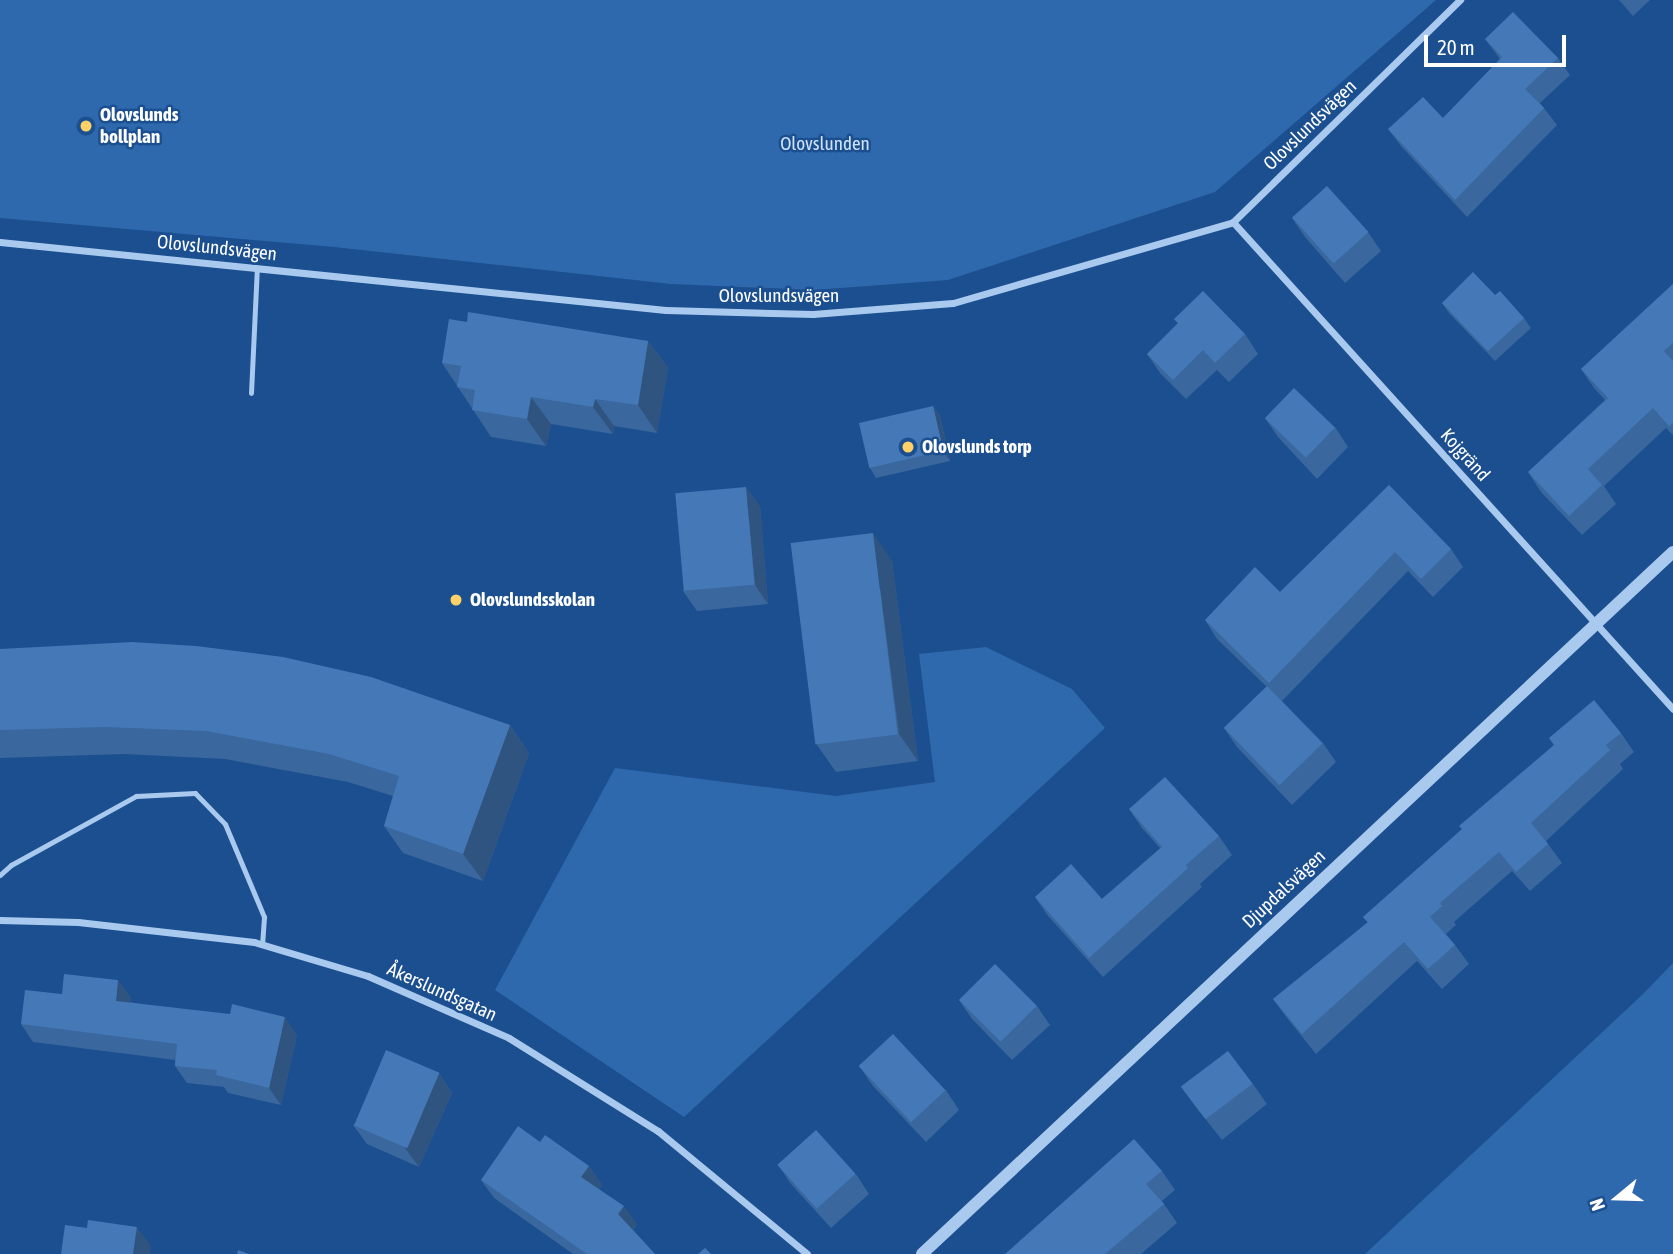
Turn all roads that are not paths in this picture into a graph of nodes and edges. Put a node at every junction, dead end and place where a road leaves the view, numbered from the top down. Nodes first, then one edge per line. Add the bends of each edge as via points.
1 (1460, 0) edge
2 (1233, 222) junction
3 (0, 242) edge
4 (257, 268) junction
5 (251, 393) dead end
6 (1673, 552) edge
7 (1595, 624) junction
8 (1673, 709) edge
9 (0, 874) edge
10 (0, 920) edge
11 (262, 944) junction
12 (807, 1254) edge
13 (922, 1254) edge

1 - 2 street, Olovslundsvägen
2 - 4 street, Olovslundsvägen via 953,303 813,314 666,310
2 - 7 street, Kojgränd
3 - 4 street, Olovslundsvägen
4 - 5 lane
6 - 7 street, Djupdalsvägen
7 - 8 street, Kojgränd
7 - 13 street, Djupdalsvägen
9 - 11 lane via 136,796 195,793 225,824 264,917
10 - 11 street, Åkerslundsgatan via 78,922
11 - 12 street, Åkerslundsgatan via 368,976 509,1038 658,1131

